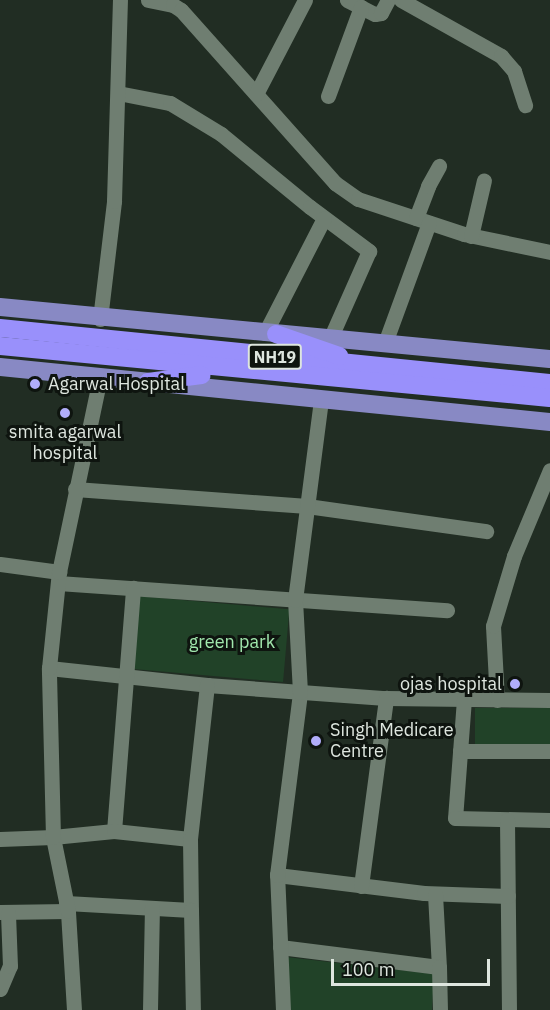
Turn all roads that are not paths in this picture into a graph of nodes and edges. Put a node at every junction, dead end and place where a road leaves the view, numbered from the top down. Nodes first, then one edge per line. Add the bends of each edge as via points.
1 (120, 0) edge
2 (148, 0) edge
3 (305, 0) edge
4 (388, 0) edge
5 (401, 0) edge
6 (354, 3) edge
7 (118, 93) junction
8 (256, 94) junction
9 (328, 96) dead end
10 (525, 105) dead end
11 (439, 166) dead end
12 (484, 180) dead end
13 (324, 218) junction
14 (423, 221) junction
15 (471, 236) junction
16 (550, 252) edge
17 (0, 307) edge
18 (100, 319) junction
19 (0, 328) edge
20 (271, 333) junction
21 (330, 339) junction
22 (385, 344) junction
23 (0, 346) edge
24 (550, 359) edge
25 (367, 366) junction
26 (0, 367) edge
27 (252, 371) junction
28 (100, 378) junction
29 (148, 382) junction
30 (550, 383) edge
31 (550, 398) edge
32 (321, 399) junction
33 (550, 422) edge
34 (550, 470) edge
35 (75, 489) junction
36 (307, 506) junction
37 (486, 531) dead end
38 (0, 564) edge
39 (58, 578) junction
40 (133, 588) junction
41 (295, 600) junction
42 (447, 610) dead end
43 (49, 668) junction
44 (125, 676) junction
45 (207, 685) junction
46 (300, 692) junction
47 (386, 698) junction
48 (464, 699) junction
49 (497, 700) junction
50 (550, 700) edge
51 (460, 751) junction
52 (550, 751) edge
53 (507, 820) junction
54 (550, 820) edge
55 (114, 831) junction
56 (53, 837) junction
57 (0, 838) edge
58 (190, 839) junction
59 (277, 875) junction
60 (361, 886) junction
61 (435, 894) junction
62 (508, 896) junction
63 (67, 907) junction
64 (152, 908) junction
65 (191, 910) junction
66 (4, 912) edge
67 (280, 947) junction
68 (439, 967) junction
69 (0, 989) edge
70 (74, 1010) edge
71 (150, 1010) edge
72 (193, 1010) edge
73 (282, 1010) edge
74 (440, 1010) edge
75 (509, 1010) edge

1 - 7 street
2 - 8 street via 181,10
3 - 8 street
4 - 6 street via 378,14
5 - 10 street via 501,56 514,71
6 - 9 street
7 - 13 street via 170,103 221,134
7 - 18 street via 114,201
8 - 14 street via 342,189 358,200
11 - 14 street via 428,186
12 - 15 street
13 - 20 street
13 - 21 street via 370,252
14 - 15 street
14 - 22 street
15 - 16 street
17 - 18 main road
18 - 20 main road
19 - 25 highway, NH19
20 - 21 main road
20 - 25 highway
21 - 22 main road
22 - 24 main road
23 - 27 highway, NH19
25 - 30 highway, NH19
26 - 28 main road
27 - 29 highway
27 - 31 highway, NH19
28 - 29 main road
28 - 35 street
29 - 32 main road
32 - 33 main road
32 - 36 street
34 - 49 street via 514,556 492,632
35 - 36 street
35 - 39 street
36 - 37 street
36 - 41 street
38 - 39 street
39 - 40 street
39 - 43 street
40 - 41 street
40 - 44 street
41 - 42 street
41 - 46 street
43 - 44 street
43 - 56 street
44 - 45 street
44 - 55 street
45 - 46 street
45 - 58 street
46 - 47 street
46 - 59 street
47 - 48 street
47 - 60 street
48 - 49 street
48 - 51 street
49 - 50 street
51 - 52 street
51 - 53 street via 455,819
53 - 54 street
53 - 62 street
55 - 56 street
55 - 58 street
56 - 57 street
56 - 63 street
58 - 65 street
59 - 60 street
59 - 67 street
60 - 61 street
61 - 62 street
61 - 68 street
62 - 75 street
63 - 64 street
63 - 66 street
63 - 70 street
64 - 65 street
64 - 71 street
65 - 72 street
66 - 69 street via 10,966
67 - 68 street
67 - 73 street
68 - 74 street

